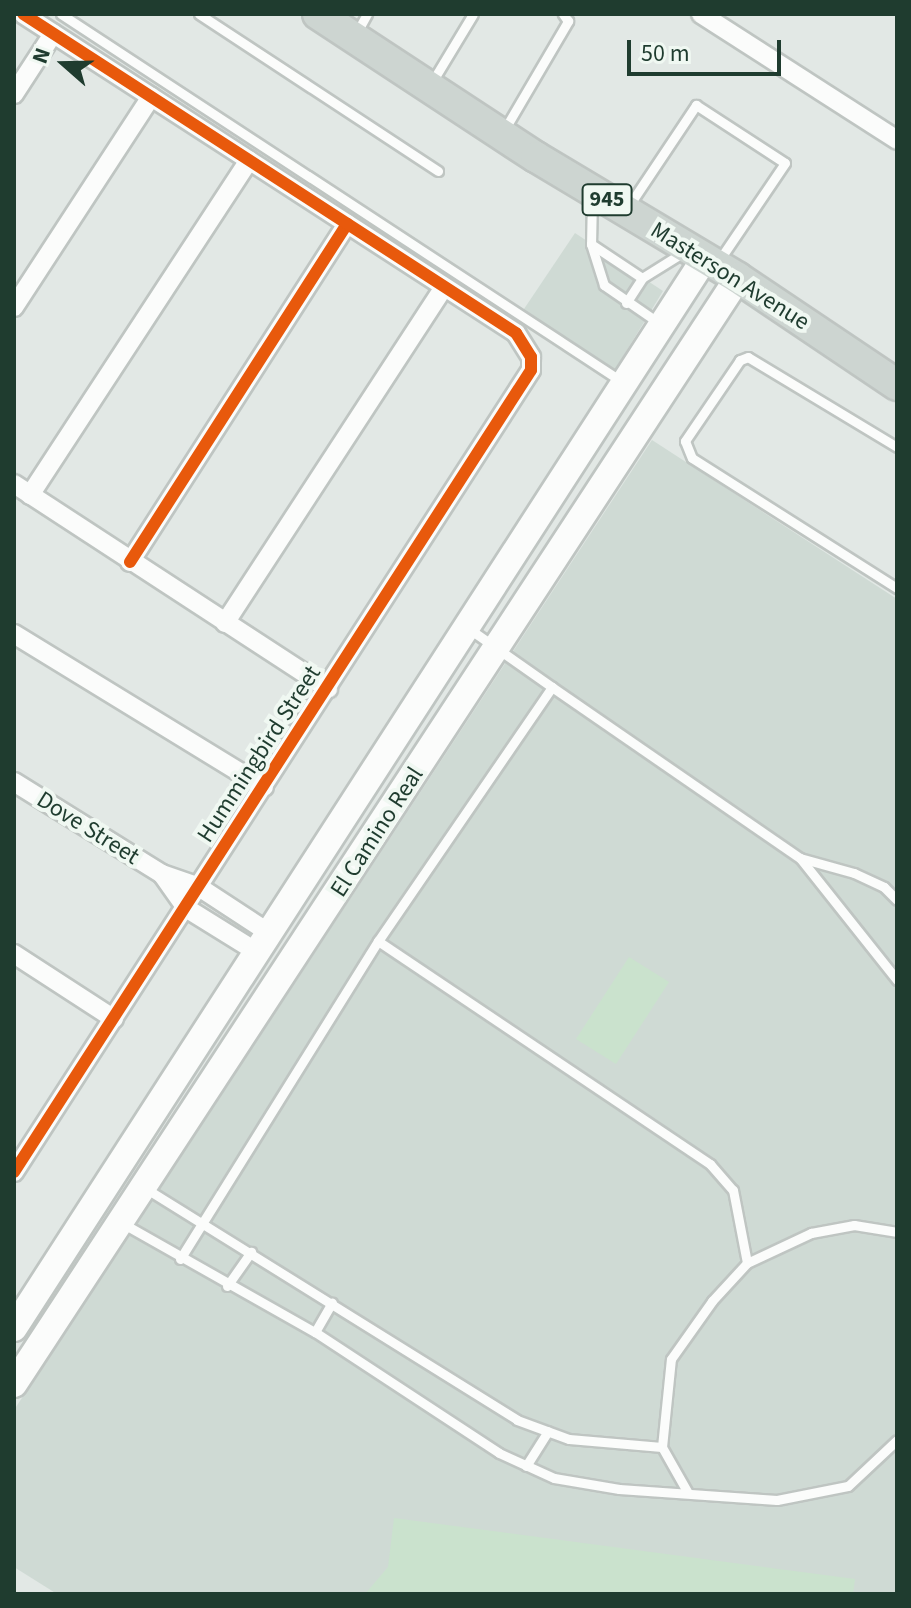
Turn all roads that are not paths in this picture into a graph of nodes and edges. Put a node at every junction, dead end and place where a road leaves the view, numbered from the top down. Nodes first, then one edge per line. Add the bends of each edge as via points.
1 (23, 14) edge
2 (61, 14) edge
3 (318, 14) edge
4 (473, 14) edge
5 (563, 14) edge
6 (701, 14) edge
7 (202, 15) edge
8 (360, 26) edge
9 (53, 34) junction
10 (428, 88) junction
11 (14, 94) edge
12 (151, 97) junction
13 (501, 134) junction
14 (897, 140) edge
15 (249, 160) junction
16 (438, 171) dead end
17 (593, 191) junction
18 (626, 211) junction
19 (347, 224) junction
20 (591, 244) junction
21 (712, 263) junction
22 (642, 278) junction
23 (444, 287) junction
24 (626, 303) junction
25 (14, 307) edge
26 (662, 325) junction
27 (624, 383) junction
28 (897, 385) edge
29 (897, 447) edge
30 (14, 484) edge
31 (30, 495) junction
32 (130, 562) junction
33 (897, 588) edge
34 (225, 623) junction
35 (466, 627) junction
36 (14, 634) edge
37 (495, 647) junction
38 (552, 687) junction
39 (328, 689) junction
40 (14, 782) edge
41 (264, 787) junction
42 (800, 858) junction
43 (162, 874) junction
44 (199, 887) junction
45 (897, 900) edge
46 (186, 908) junction
47 (378, 941) junction
48 (263, 942) junction
49 (14, 954) edge
50 (897, 980) edge
51 (114, 1019) junction
52 (14, 1172) edge
53 (145, 1188) junction
54 (122, 1223) junction
55 (202, 1223) junction
56 (897, 1232) edge
57 (251, 1252) junction
58 (180, 1259) junction
59 (57, 1261) junction
60 (747, 1263) junction
61 (84, 1277) junction
62 (227, 1286) junction
63 (332, 1303) junction
64 (14, 1328) edge
65 (315, 1332) junction
66 (14, 1384) edge
67 (548, 1431) junction
68 (897, 1440) edge
69 (662, 1447) junction
70 (526, 1466) junction
71 (688, 1493) junction

1 - 9 street
2 - 27 lane
3 - 8 main road, Masterson Avenue / 945
4 - 10 lane
5 - 13 lane via 568,21
6 - 14 street
7 - 16 lane
8 - 10 main road, Masterson Avenue / 945
9 - 11 street
9 - 12 street
10 - 13 main road, Masterson Avenue / 945
12 - 15 street
12 - 25 street
13 - 17 main road, Masterson Avenue / 945
15 - 19 street
15 - 31 street
17 - 18 main road, Masterson Avenue / 945
17 - 20 lane
18 - 21 main road, Masterson Avenue / 945
18 - 21 lane via 696,105 785,163
19 - 23 street
19 - 32 street
20 - 22 lane
20 - 24 lane via 604,285
21 - 22 lane
21 - 26 street, El Camino Real
21 - 28 main road, Masterson Avenue / 945
21 - 37 street, El Camino Real
22 - 24 lane
23 - 34 street
23 - 39 street, Hummingbird Street via 516,333 531,357 525,386
24 - 26 lane
26 - 27 street, El Camino Real
27 - 35 street, El Camino Real
29 - 33 lane via 748,357 740,360 685,441 692,458
30 - 31 street
31 - 32 street
32 - 34 street
34 - 39 street
35 - 37 lane
35 - 48 street, El Camino Real
36 - 41 street
37 - 38 lane
37 - 53 street, El Camino Real
38 - 42 lane
38 - 47 lane
39 - 41 street, Hummingbird Street
40 - 43 street, Dove Street
41 - 44 street, Hummingbird Street
42 - 45 lane via 854,873 884,887
42 - 50 lane
43 - 44 street, Dove Street
43 - 46 street, Dove Street
44 - 46 street, Hummingbird Street
44 - 48 street, Dove Street
46 - 48 street, Dove Street
46 - 51 street, Hummingbird Street
47 - 55 lane
47 - 60 lane via 710,1164 733,1190
48 - 59 street, El Camino Real
49 - 51 street
51 - 52 street, Hummingbird Street
53 - 54 street, El Camino Real
53 - 55 lane
54 - 58 lane
54 - 61 street, El Camino Real
55 - 57 lane
55 - 58 lane
56 - 60 lane via 854,1225 811,1233
57 - 62 lane
57 - 63 lane
58 - 62 lane
59 - 61 street
59 - 64 street, El Camino Real
60 - 69 lane via 671,1359
61 - 66 street, El Camino Real
62 - 65 lane
63 - 65 lane
63 - 67 lane via 517,1420
65 - 70 lane
67 - 69 lane via 633,1448
67 - 70 lane
68 - 71 lane via 848,1486 777,1500
69 - 71 lane
70 - 71 lane via 554,1478 619,1489

